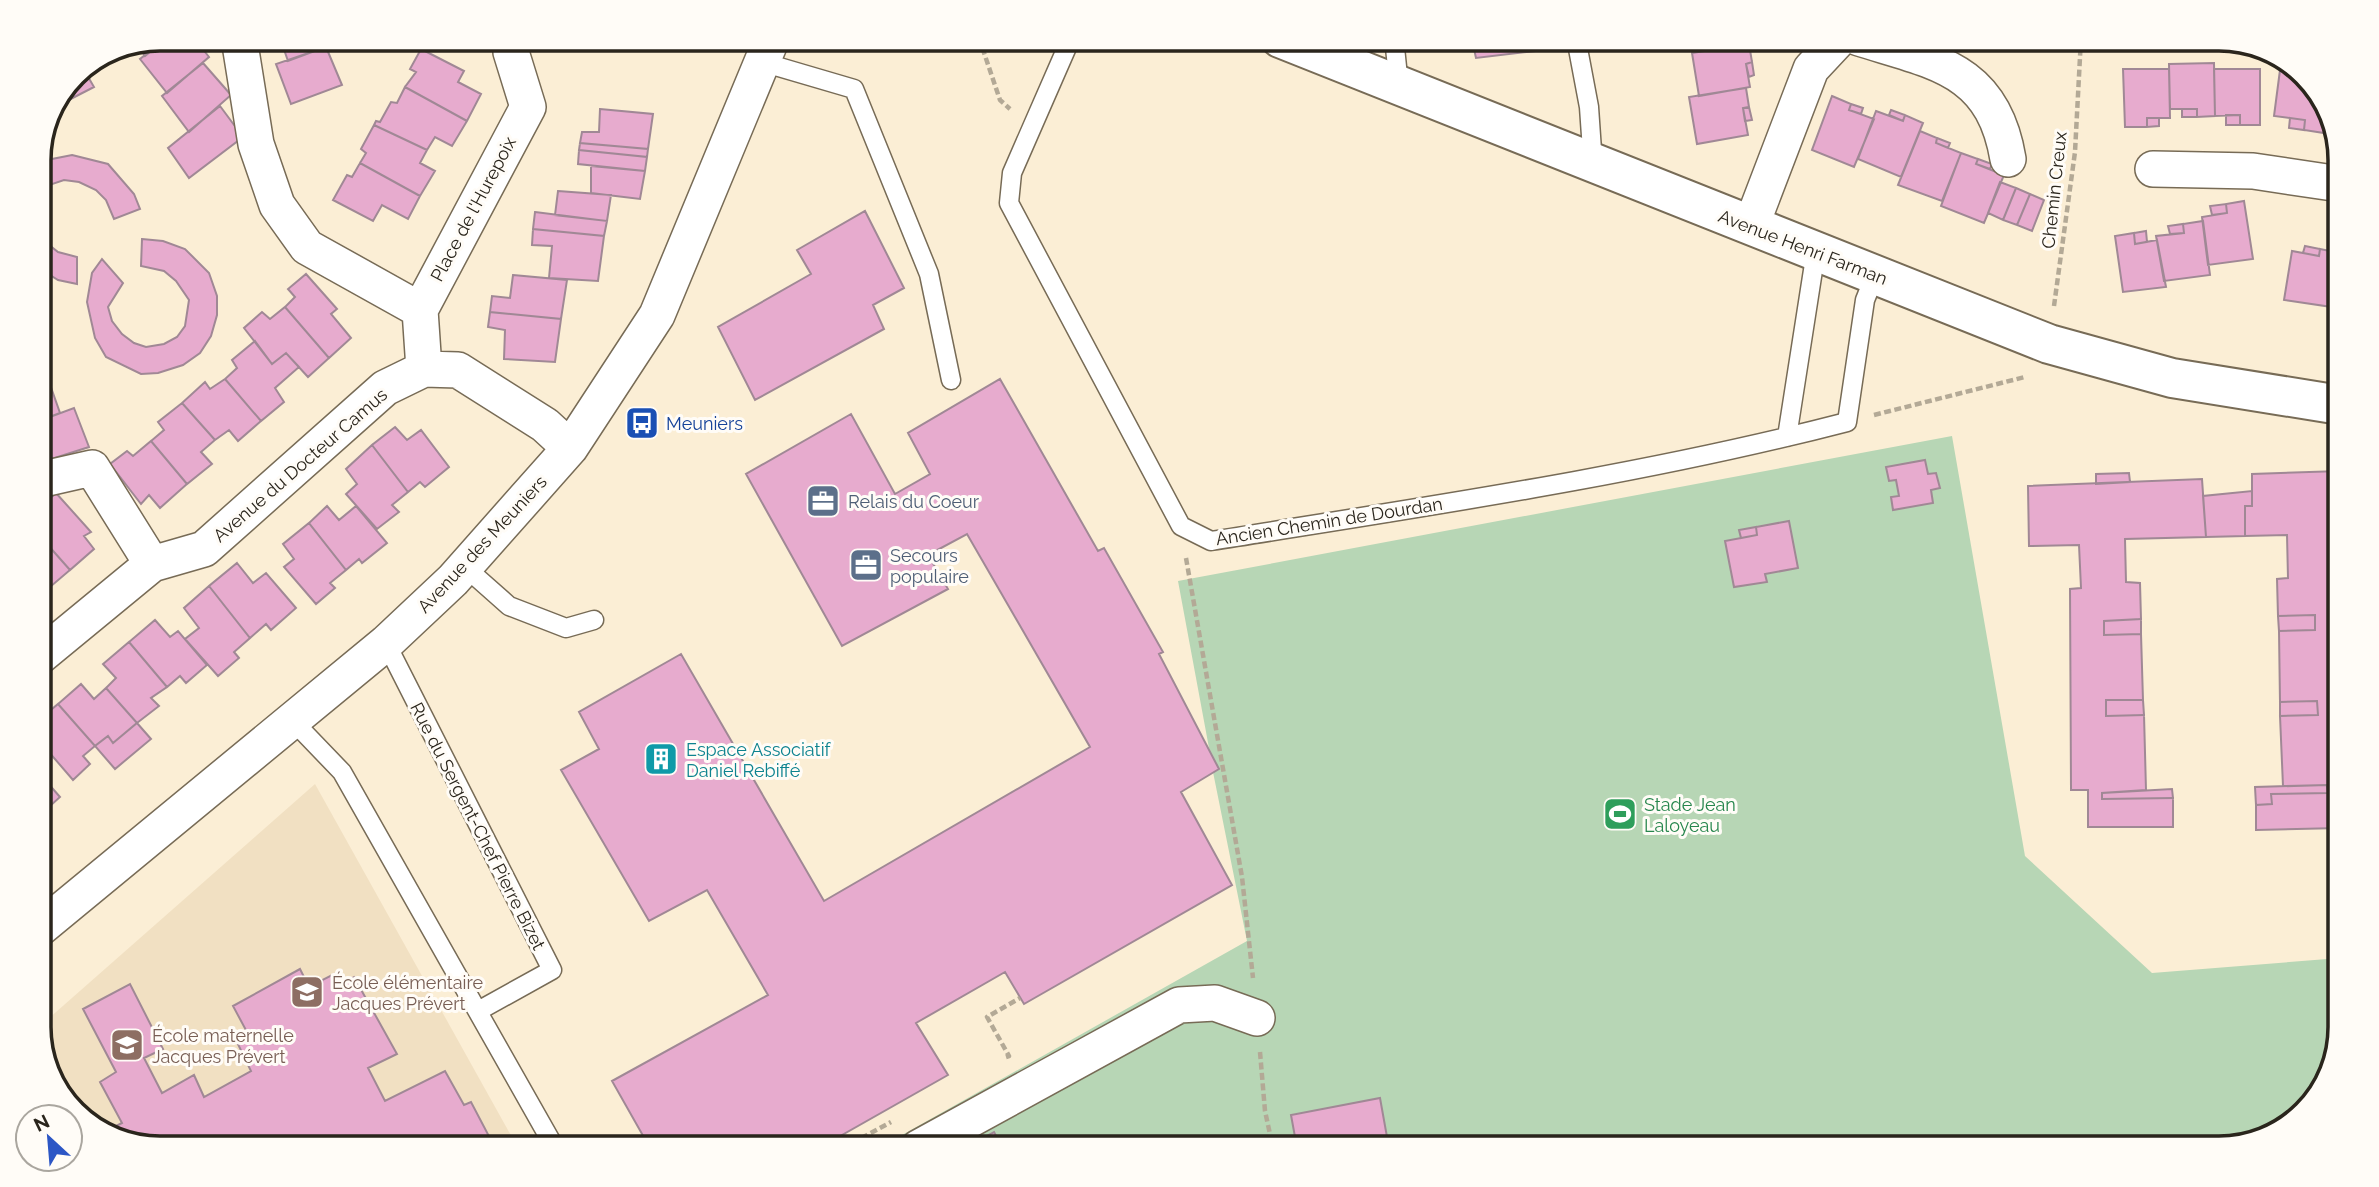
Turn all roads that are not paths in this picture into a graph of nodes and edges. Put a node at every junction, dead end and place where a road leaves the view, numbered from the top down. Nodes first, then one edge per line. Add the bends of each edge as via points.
1 (241, 51) edge
2 (767, 51) edge
3 (769, 51) edge
4 (1066, 51) edge
5 (1312, 51) edge
6 (1395, 51) edge
7 (1578, 51) edge
8 (1828, 51) edge
9 (1900, 51) edge
10 (511, 52) dead end
11 (1399, 86) junction
12 (2008, 159) dead end
13 (1593, 165) junction
14 (2153, 169) dead end
15 (2328, 182) edge
16 (1751, 226) junction
17 (1816, 251) junction
18 (1875, 275) junction
19 (420, 310) junction
20 (424, 369) junction
21 (951, 380) dead end
22 (2328, 403) edge
23 (1787, 437) junction
24 (570, 448) junction
25 (51, 477) edge
26 (152, 564) junction
27 (465, 567) junction
28 (594, 620) dead end
29 (386, 643) junction
30 (51, 647) edge
31 (292, 720) junction
32 (51, 919) edge
33 (478, 1011) junction
34 (1257, 1018) road end
35 (548, 1136) edge
36 (942, 1136) edge

1 - 19 street via 256,144 277,205 307,247
2 - 24 street, Avenue des Meuniers via 657,315
3 - 21 lane via 854,89 929,274
4 - 23 lane, Ancien Chemin de Dourdan via 1012,173 1009,203 1181,526 1210,541 1478,498
5 - 11 street, Avenue Henri Farman
6 - 11 lane
7 - 13 lane
8 - 16 street via 1811,69
9 - 12 street via 1945,65 1983,93 2003,130
10 - 19 street, Place de l'Hurepoix via 528,107
11 - 13 street, Avenue Henri Farman
13 - 16 street, Avenue Henri Farman
14 - 15 street via 2253,171
16 - 17 street, Avenue Henri Farman
17 - 18 street, Avenue Henri Farman
17 - 23 lane
18 - 22 street, Avenue Henri Farman via 2049,344 2172,378
18 - 23 lane, Ancien Chemin de Dourdan via 1865,300 1847,422
19 - 20 street
20 - 24 street, Avenue du Docteur Camus via 457,370 545,425
20 - 26 street, Avenue du Docteur Camus via 386,388 204,549
24 - 27 street, Avenue des Meuniers
25 - 26 street via 92,468
26 - 30 street, Avenue du Docteur Camus
27 - 28 lane via 509,606 566,628
27 - 29 street, Avenue des Meuniers
29 - 31 street, Avenue des Meuniers
29 - 33 lane, Rue du Sergent-Chef Pierre Bizet via 552,970
31 - 32 street, Avenue des Meuniers
31 - 33 lane via 342,772
33 - 35 lane
34 - 36 street via 1216,1003 1179,1005

